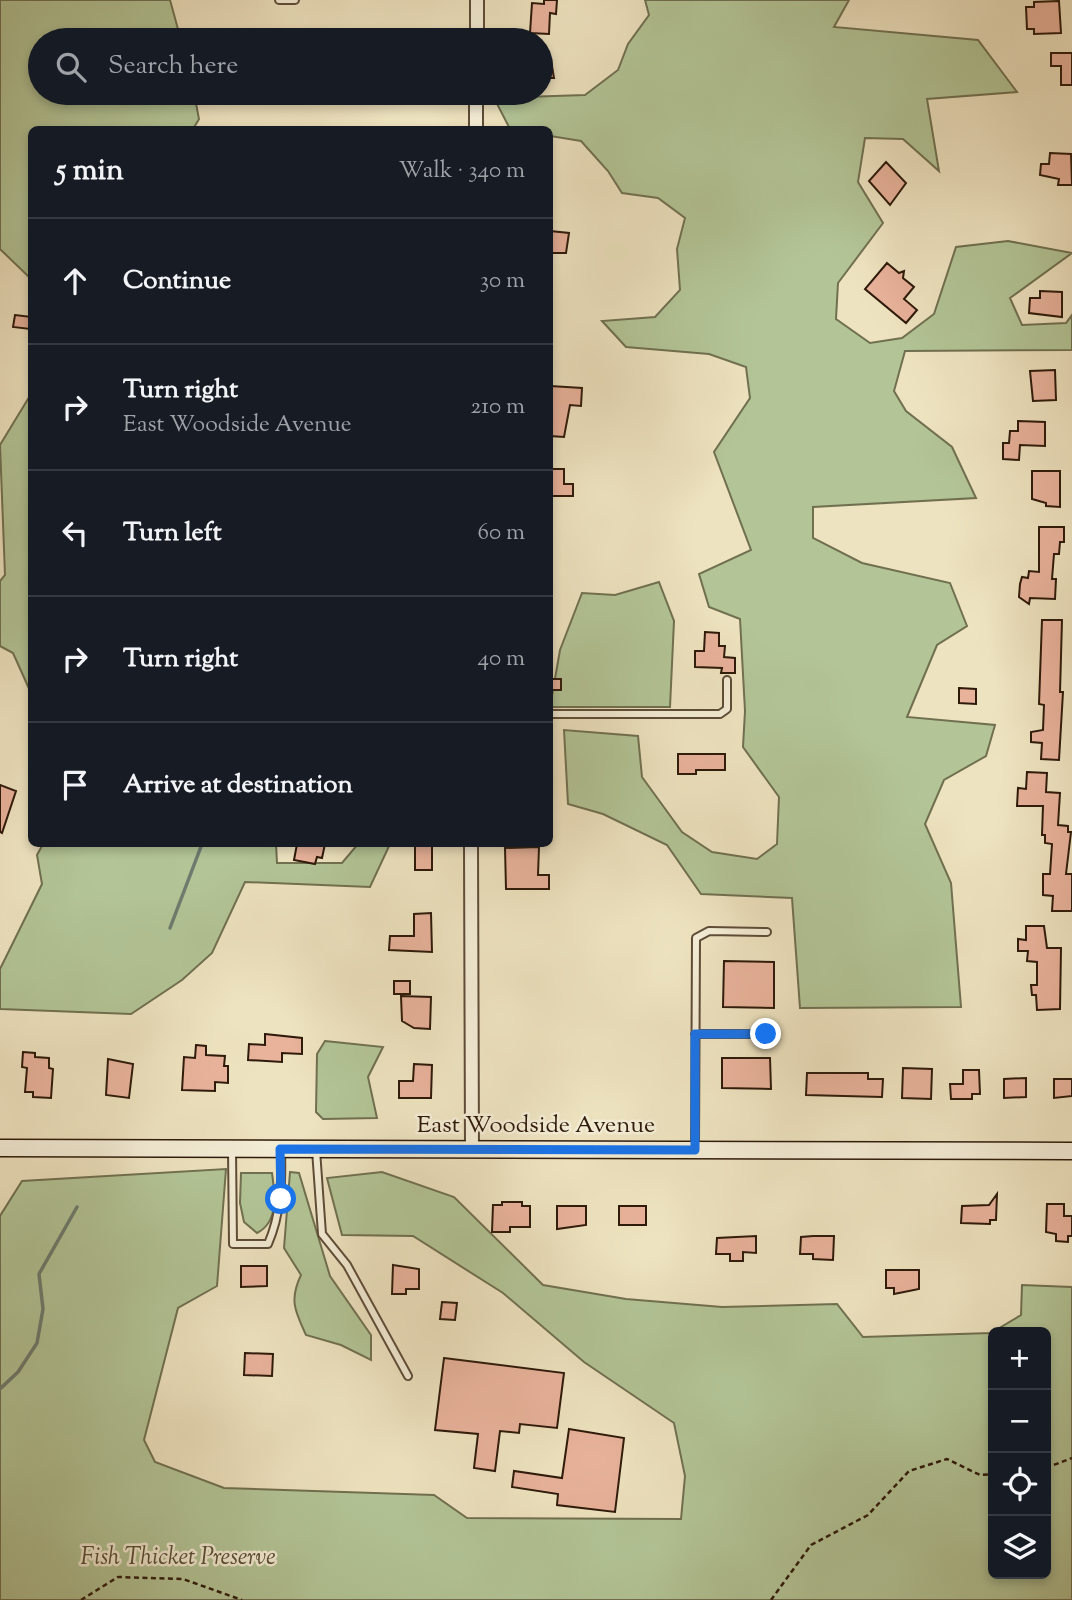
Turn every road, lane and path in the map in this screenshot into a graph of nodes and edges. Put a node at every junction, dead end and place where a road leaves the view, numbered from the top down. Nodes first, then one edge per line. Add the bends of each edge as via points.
1 (295, 0) edge
2 (477, 0) edge
3 (279, 1) edge
4 (477, 28) edge
5 (476, 105) edge
6 (476, 126) edge
7 (727, 680) dead end
8 (553, 714) edge
9 (471, 847) edge
10 (767, 932) dead end
11 (695, 1034) junction
12 (766, 1034) dead end
13 (0, 1148) edge
14 (232, 1148) junction
15 (280, 1149) junction
16 (316, 1149) junction
17 (472, 1149) junction
18 (695, 1150) junction
19 (1072, 1151) edge
20 (408, 1376) dead end
21 (1072, 1458) edge
22 (1051, 1466) edge
23 (988, 1474) edge
24 (81, 1600) edge
25 (242, 1600) edge
26 (771, 1600) edge

1 - 3 lane
2 - 4 street
5 - 6 street
7 - 8 lane via 727,709 720,714
9 - 17 street
10 - 11 lane via 709,931 696,938
11 - 12 lane
11 - 18 lane
13 - 14 main road, East Woodside Avenue
14 - 15 main road, East Woodside Avenue
14 - 15 lane via 233,1244 268,1244 281,1199
15 - 16 main road, East Woodside Avenue
16 - 17 main road, East Woodside Avenue
16 - 20 lane via 322,1234 348,1265
17 - 18 main road, East Woodside Avenue
18 - 19 main road, East Woodside Avenue
21 - 22 path
23 - 26 path via 947,1459 909,1471 868,1515 811,1545
24 - 25 path via 118,1577 183,1578

